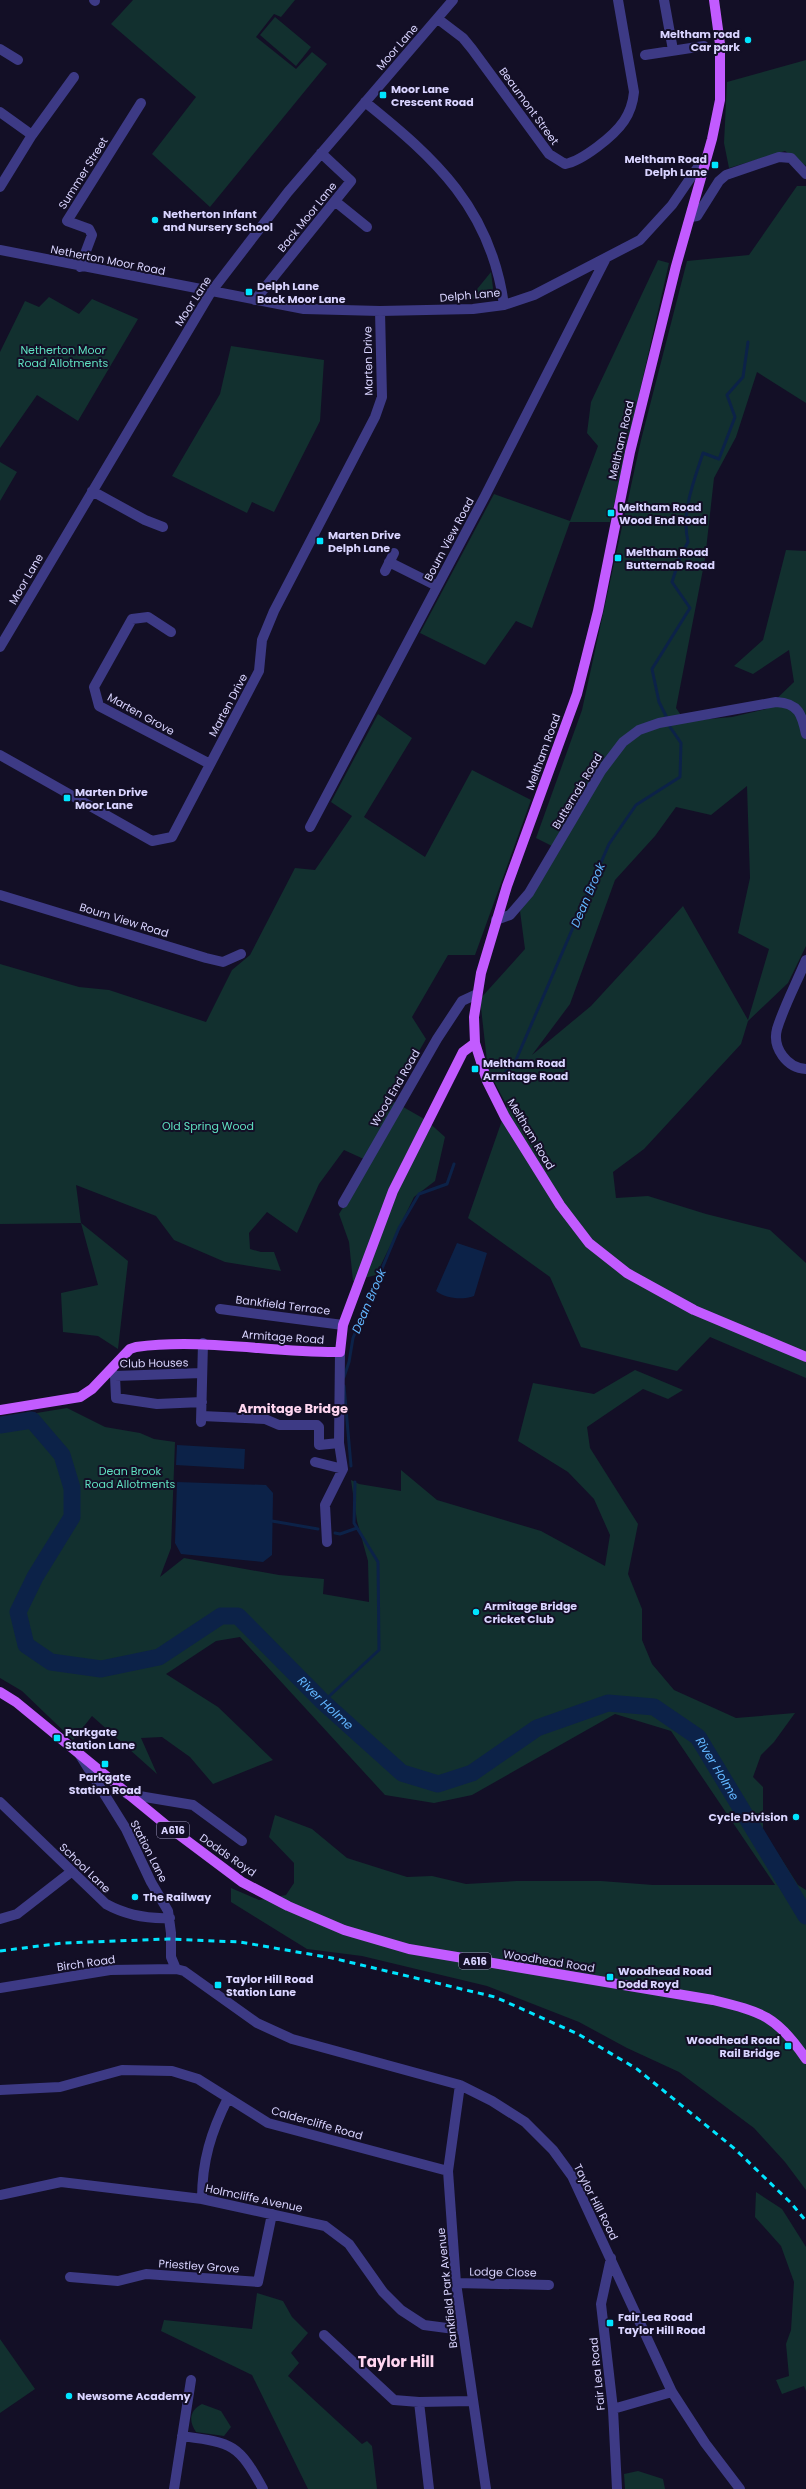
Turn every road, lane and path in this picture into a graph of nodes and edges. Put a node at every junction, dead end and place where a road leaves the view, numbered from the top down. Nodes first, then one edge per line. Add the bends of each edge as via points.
1 (453, 0) edge
2 (618, 0) edge
3 (664, 0) edge
4 (714, 0) edge
5 (438, 19) junction
6 (704, 46) dead end
7 (0, 49) edge
8 (673, 50) junction
9 (644, 55) dead end
10 (18, 60) dead end
11 (74, 77) dead end
12 (365, 102) junction
13 (141, 103) dead end
14 (0, 112) edge
15 (32, 136) junction
16 (321, 153) junction
17 (706, 164) junction
18 (806, 174) edge
19 (0, 187) edge
20 (336, 202) junction
21 (691, 217) junction
22 (367, 227) dead end
23 (0, 250) edge
24 (606, 260) junction
25 (80, 267) junction
26 (211, 292) junction
27 (255, 300) junction
28 (504, 305) junction
29 (380, 311) junction
30 (92, 491) junction
31 (163, 527) dead end
32 (390, 562) dead end
33 (437, 586) junction
34 (171, 632) dead end
35 (0, 647) edge
36 (806, 734) edge
37 (0, 755) edge
38 (210, 764) junction
39 (310, 827) dead end
40 (0, 895) edge
41 (496, 920) junction
42 (240, 954) dead end
43 (806, 960) edge
44 (477, 994) junction
45 (475, 1043) junction
46 (806, 1069) edge
47 (343, 1203) dead end
48 (220, 1310) dead end
49 (343, 1325) junction
50 (203, 1343) junction
51 (340, 1352) junction
52 (806, 1357) edge
53 (113, 1372) junction
54 (202, 1373) junction
55 (202, 1402) junction
56 (0, 1410) edge
57 (339, 1443) junction
58 (315, 1462) dead end
59 (344, 1469) junction
60 (327, 1542) dead end
61 (0, 1692) edge
62 (78, 1752) junction
63 (127, 1794) junction
64 (0, 1802) edge
65 (242, 1842) dead end
66 (70, 1872) junction
67 (274, 1899) joint
68 (0, 1918) edge
69 (170, 1918) junction
70 (176, 1969) junction
71 (0, 1988) edge
72 (806, 2059) edge
73 (460, 2085) junction
74 (0, 2090) edge
75 (228, 2098) junction
76 (448, 2171) junction
77 (0, 2195) edge
78 (202, 2199) junction
79 (272, 2214) junction
80 (611, 2258) junction
81 (70, 2277) dead end
82 (456, 2283) junction
83 (549, 2286) dead end
84 (462, 2330) junction
85 (324, 2335) dead end
86 (191, 2380) dead end
87 (672, 2392) junction
88 (472, 2400) junction
89 (419, 2402) junction
90 (613, 2409) junction
91 (182, 2436) junction
92 (174, 2489) edge
93 (263, 2489) edge
94 (429, 2489) edge
95 (486, 2489) edge
96 (617, 2489) edge
97 (740, 2489) edge

1 - 5 street, Moor Lane
2 - 5 street, Beaumont Street via 634,92 632,106 624,122 584,158 565,164 549,154 467,43
3 - 8 street
4 - 17 main road, Meltham Road via 720,44 720,100
5 - 12 street, Moor Lane
6 - 8 street
7 - 10 street
8 - 9 street
11 - 15 street
12 - 16 street, Moor Lane
12 - 28 street via 411,139 452,181 484,231 501,283
13 - 25 street, Summer Street via 67,220 89,229 92,235
14 - 15 street
15 - 19 street
16 - 20 street, Back Moor Lane via 352,181
16 - 26 street, Moor Lane
17 - 21 main road, Meltham Road
17 - 24 street, Delph Lane via 700,164 672,205 640,240
18 - 21 street via 790,158 779,157 726,175 719,181 697,216
20 - 22 street
20 - 27 street, Back Moor Lane
21 - 41 main road, Meltham Road via 676,266 630,452 598,611 577,694
23 - 25 street, Netherton Moor Road
24 - 28 street, Delph Lane via 534,295
24 - 33 street, Bourn View Road
25 - 26 street, Netherton Moor Road
26 - 27 street, Delph Lane
26 - 30 street, Moor Lane
27 - 29 street, Delph Lane via 304,309
28 - 29 street, Delph Lane via 473,309
29 - 38 street, Marten Drive via 382,397 375,417 274,611 262,640 259,671
30 - 31 street
30 - 35 street, Moor Lane
32 - 33 street
33 - 39 street, Bourn View Road
34 - 38 street, Marten Grove via 148,617 132,619 94,687 99,706
36 - 41 street, Butternab Road via 800,711 785,703 659,723 639,730 623,742 601,771 529,894 510,915
37 - 38 street, Marten Drive via 152,841 172,837
40 - 42 street, Bourn View Road via 223,962
41 - 44 main road, Meltham Road
43 - 46 street via 777,1030 778,1047 782,1056 791,1064
44 - 45 main road, Meltham Road via 474,1017
44 - 47 street, Wood End Road via 462,1001 437,1039
45 - 49 main road via 463,1052 393,1191
45 - 52 main road, Meltham Road via 487,1081 505,1117 560,1205 589,1243 627,1273 694,1310
48 - 49 street, Bankfield Terrace
49 - 51 main road
50 - 51 main road, Armitage Road via 305,1353
50 - 53 main road, Armitage Road via 136,1347 130,1349
50 - 54 street
51 - 57 street
53 - 54 street, Club Houses
53 - 55 street via 116,1398 157,1404
53 - 56 main road, Armitage Road via 80,1397
54 - 55 street
55 - 57 street via 201,1419 265,1419 279,1426 317,1425 319,1445
57 - 59 street
58 - 59 street
59 - 60 street via 325,1505
61 - 62 main road, A616
62 - 63 main road, Dodds Royd / A616
62 - 69 street, Station Lane via 126,1829
63 - 65 street via 193,1805
63 - 67 main road, Dodds Royd / A616 via 242,1882
64 - 66 street, School Lane
66 - 68 street via 17,1914
66 - 69 street, School Lane via 106,1904 122,1913 146,1918
67 - 72 main road, Woodhead Road / A616 via 344,1930 409,1950 713,2000 755,2011 778,2023
69 - 70 street, Station Lane via 171,1957
70 - 71 street, Birch Road via 110,1970
70 - 73 street, Taylor Hill Road via 190,1975 258,2023 292,2039
73 - 76 street, Bankfield Park Avenue
73 - 80 street, Taylor Hill Road via 525,2122 553,2150 572,2176
74 - 75 street, Caldercliffe Road via 60,2087 122,2070 172,2071 198,2079
75 - 76 street, Caldercliffe Road via 268,2123
75 - 78 street via 213,2128 202,2175
76 - 82 street, Bankfield Park Avenue
77 - 78 street, Holmcliffe Avenue via 62,2182
78 - 79 street, Holmcliffe Avenue
79 - 81 street, Priestley Grove via 258,2282 146,2274 118,2281
79 - 84 street, Holmcliffe Avenue via 324,2226 349,2244 382,2292 401,2310 424,2325
80 - 87 street, Taylor Hill Road
80 - 90 street, Fair Lea Road via 601,2304
82 - 83 street, Lodge Close
82 - 84 street, Bankfield Park Avenue
84 - 88 street, Bankfield Park Avenue
85 - 89 street via 390,2397 399,2401
86 - 91 street
87 - 90 street
87 - 97 street, Taylor Hill Road via 705,2443
88 - 89 street
88 - 95 street, Bankfield Park Avenue
89 - 94 street
90 - 96 street, Fair Lea Road
91 - 92 street
91 - 93 street via 236,2448 244,2456

